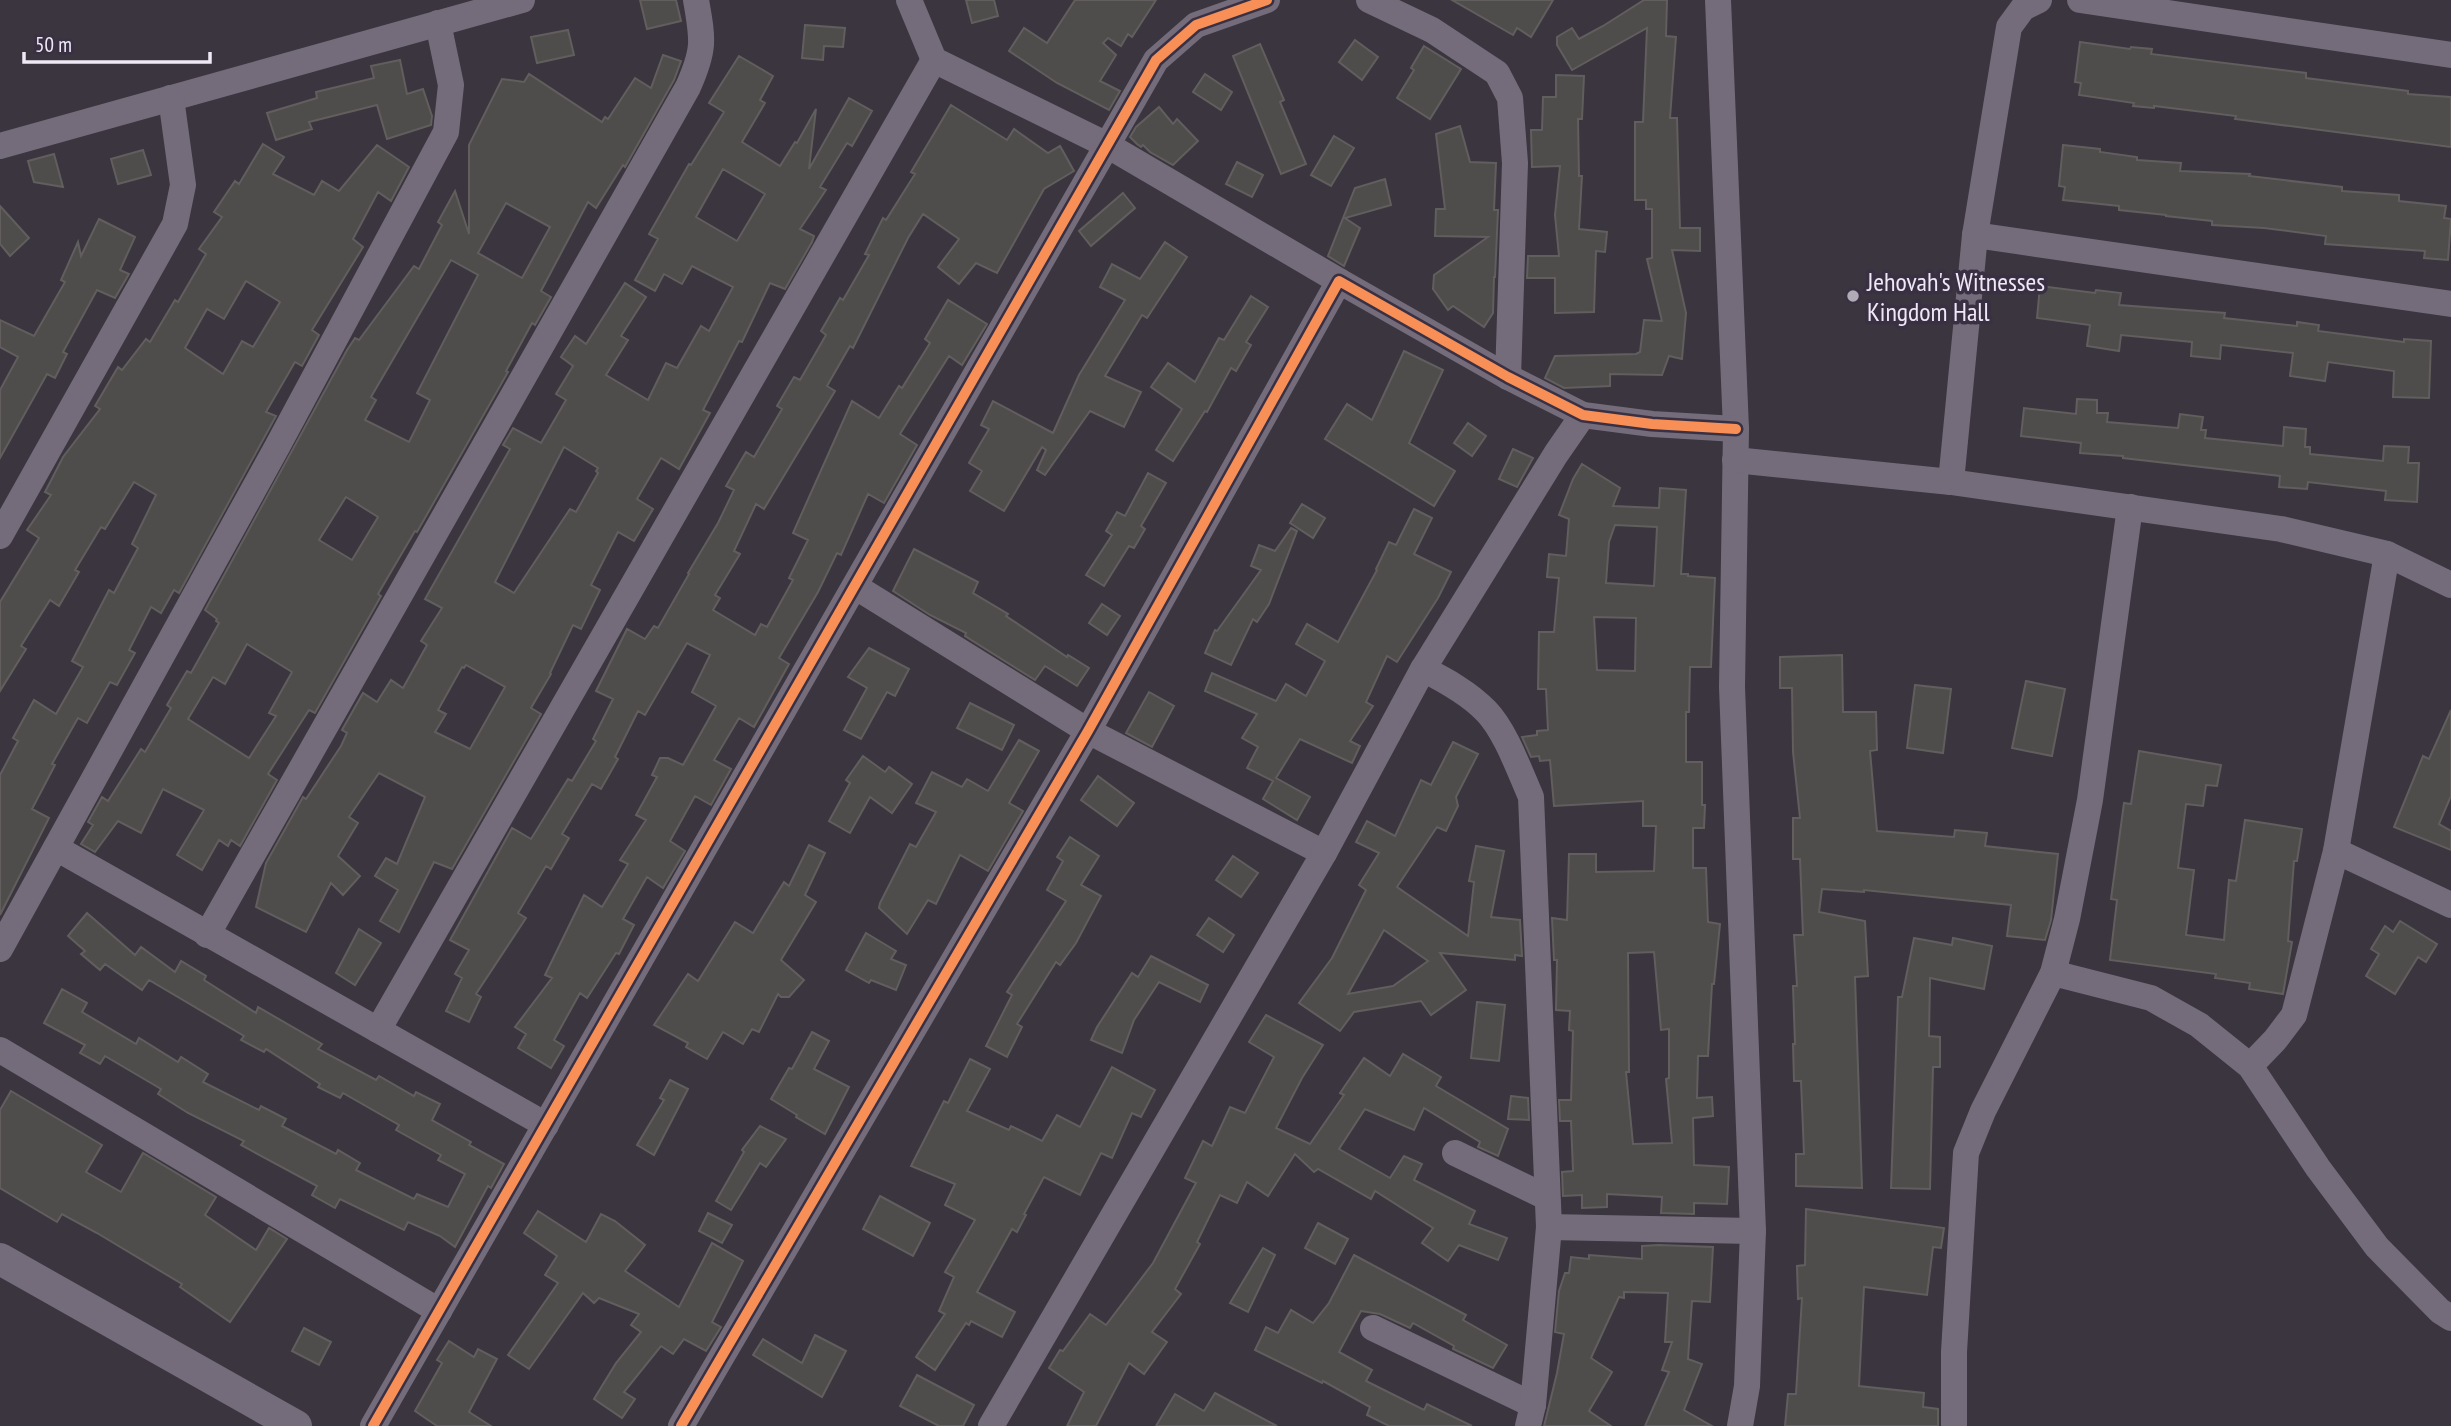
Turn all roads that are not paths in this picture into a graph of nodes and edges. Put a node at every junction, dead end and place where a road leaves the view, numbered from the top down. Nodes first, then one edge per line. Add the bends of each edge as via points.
1 (522, 0) edge
2 (696, 0) edge
3 (909, 0) edge
4 (1267, 0) edge
5 (1369, 0) edge
6 (1718, 0) edge
7 (2039, 0) edge
8 (2080, 0) edge
9 (438, 23) junction
10 (2451, 55) edge
11 (934, 60) junction
12 (171, 98) junction
13 (1107, 145) junction
14 (0, 146) edge
15 (1975, 235) junction
16 (1339, 281) junction
17 (2451, 304) edge
18 (1508, 377) junction
19 (1583, 415) junction
20 (1736, 429) junction
21 (1735, 460) junction
22 (1951, 482) junction
23 (2130, 507) junction
24 (0, 536) edge
25 (2387, 554) junction
26 (2451, 585) edge
27 (856, 587) junction
28 (1423, 669) junction
29 (1088, 731) junction
30 (55, 848) junction
31 (2336, 851) junction
32 (1324, 853) junction
33 (2451, 905) edge
34 (207, 935) junction
35 (0, 949) edge
36 (2053, 973) junction
37 (378, 1030) junction
38 (0, 1050) edge
39 (2250, 1066) junction
40 (546, 1125) junction
41 (1455, 1153) dead end
42 (1546, 1197) junction
43 (1549, 1227) junction
44 (1753, 1231) junction
45 (0, 1259) edge
46 (439, 1311) junction
47 (2451, 1318) edge
48 (1374, 1328) dead end
49 (1531, 1416) edge
50 (296, 1426) edge
51 (373, 1426) edge
52 (681, 1426) edge
53 (991, 1426) edge
54 (1740, 1426) edge
55 (1954, 1426) edge

1 - 9 street
2 - 34 street via 702,37 700,61 688,87
3 - 11 street
4 - 13 street via 1196,26 1156,60
5 - 18 street via 1432,30 1497,73 1510,98 1515,163
6 - 20 street
7 - 15 street via 2023,8 2008,27
8 - 10 street
9 - 12 street
9 - 30 street via 452,85 446,132
11 - 13 street
11 - 37 street
12 - 14 street
12 - 24 street via 183,185 175,224
13 - 16 street
13 - 27 street
15 - 17 street
15 - 22 street
16 - 18 street
16 - 29 street
18 - 19 street
19 - 20 street
19 - 28 street
20 - 21 street
21 - 22 street
21 - 44 street via 1732,687
22 - 23 street
23 - 25 street via 2281,529
23 - 36 street via 2090,800
25 - 26 street
25 - 31 street
27 - 29 street
27 - 40 street
28 - 32 street
28 - 42 street via 1487,712 1513,754 1531,797
29 - 32 street
29 - 52 street
30 - 34 street
30 - 35 street
31 - 33 street
31 - 39 street via 2294,1015
32 - 53 street
34 - 37 street
36 - 39 street via 2151,998 2199,1025
36 - 55 street via 1966,1153
37 - 40 street
38 - 46 street
39 - 47 street via 2377,1247
40 - 46 street
41 - 42 street
42 - 43 street
43 - 44 street
43 - 49 street
44 - 54 street
45 - 50 street
46 - 51 street
48 - 49 street

